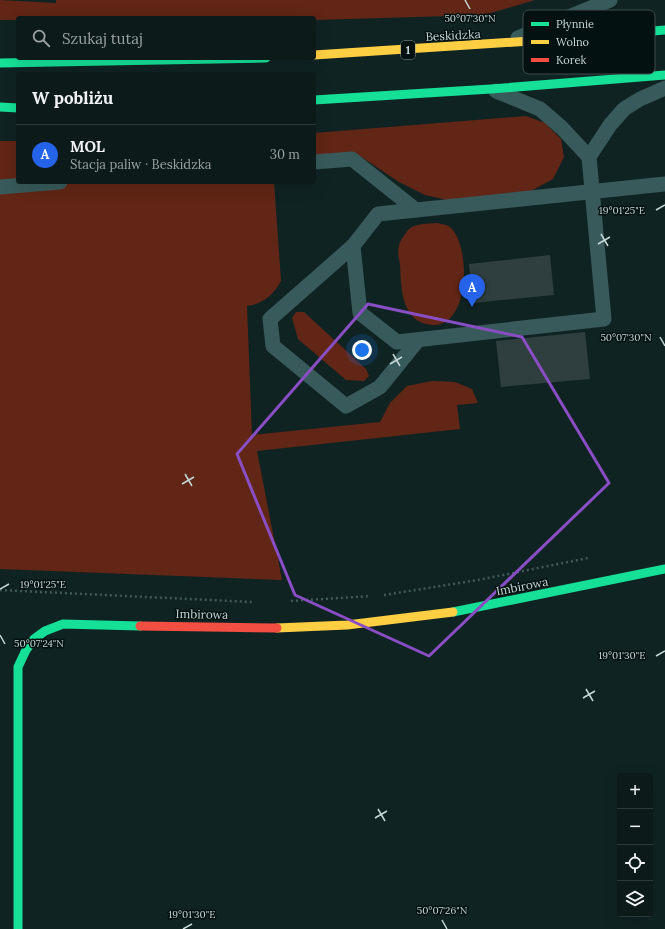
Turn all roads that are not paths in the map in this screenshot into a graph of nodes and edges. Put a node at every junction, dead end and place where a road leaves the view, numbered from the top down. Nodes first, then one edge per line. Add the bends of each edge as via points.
1 (610, 0) edge
2 (586, 10) edge
3 (665, 30) edge
4 (655, 31) edge
5 (523, 36) edge
6 (523, 42) edge
7 (503, 44) junction
8 (316, 55) edge
9 (160, 60) edge
10 (0, 63) edge
11 (665, 75) edge
12 (665, 88) edge
13 (491, 89) junction
14 (316, 100) edge
15 (0, 108) edge
16 (16, 108) edge
17 (589, 157) junction
18 (316, 162) edge
19 (36, 184) edge
20 (665, 184) edge
21 (0, 187) edge
22 (592, 191) junction
23 (416, 210) junction
24 (353, 246) junction
25 (418, 340) junction
26 (665, 570) edge
27 (18, 929) edge

1 - 2 lane
3 - 4 main road, Beskidzka / 1
5 - 7 lane
6 - 7 main road, Beskidzka / 1
7 - 8 main road, Beskidzka / 1
9 - 10 main road
11 - 13 main road
12 - 17 lane via 640,99 624,110 610,125
13 - 14 main road
13 - 17 lane via 540,109
15 - 16 main road
17 - 22 lane
18 - 23 lane via 352,159
19 - 21 lane
20 - 22 lane
22 - 23 lane
22 - 25 lane via 604,319
23 - 24 lane via 378,214
24 - 25 lane via 360,313 397,342
24 - 25 lane via 270,319 273,346 346,406 380,387
26 - 27 main road, Imbirowa via 442,614 377,622 279,628 63,624 39,633 26,646 18,667

